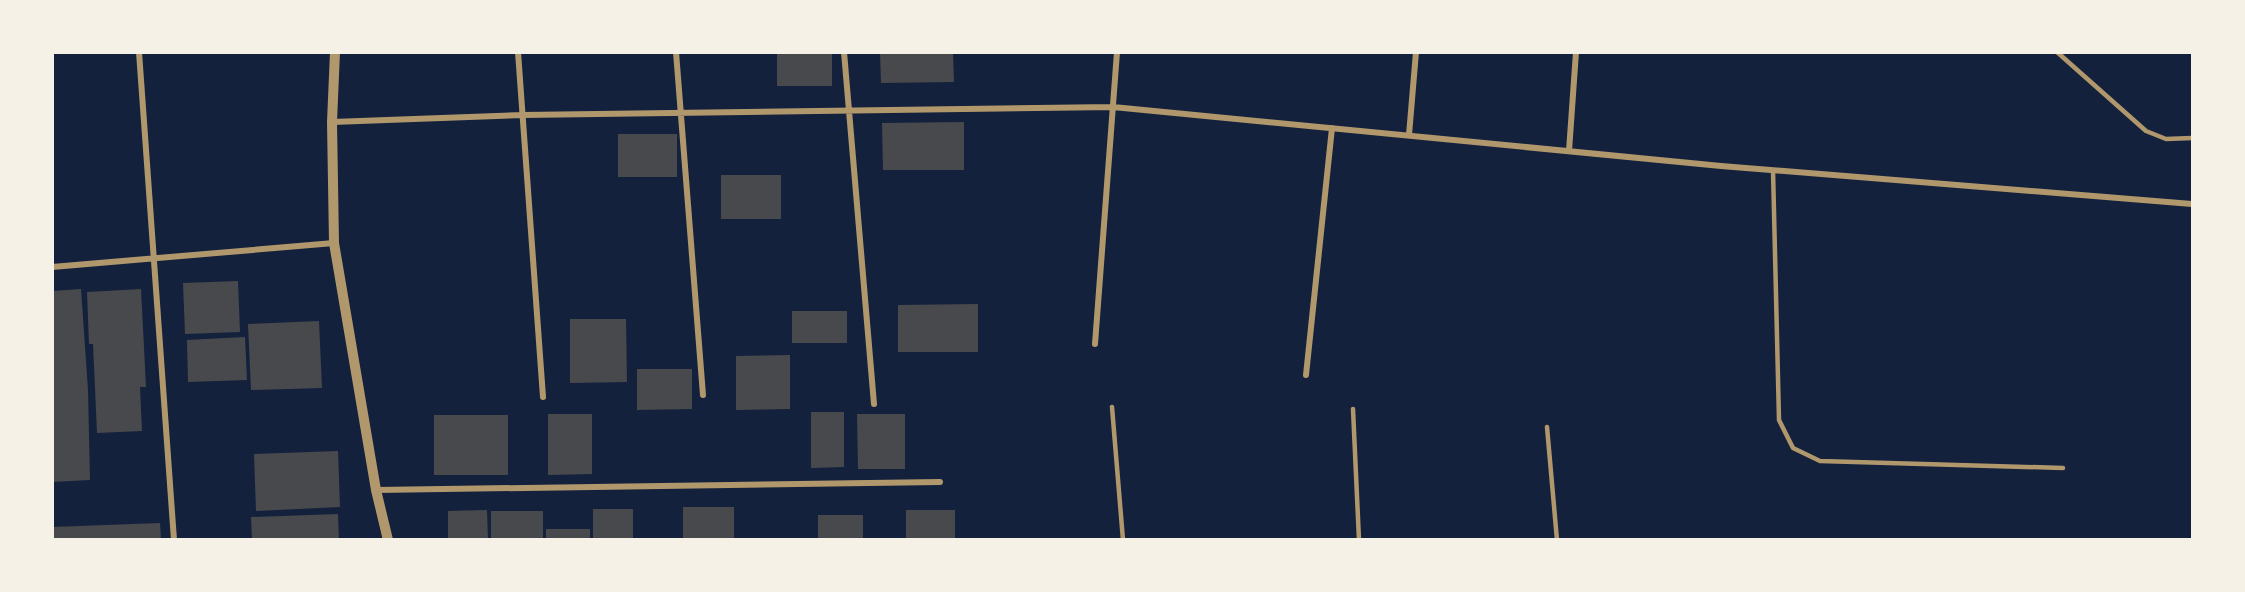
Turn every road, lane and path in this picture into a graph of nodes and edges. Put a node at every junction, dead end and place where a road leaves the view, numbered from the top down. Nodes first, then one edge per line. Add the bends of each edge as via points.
1 (139, 52) edge
2 (335, 52) edge
3 (518, 52) edge
4 (676, 52) edge
5 (844, 52) edge
6 (1117, 52) edge
7 (1416, 52) edge
8 (1576, 52) edge
9 (2057, 52) edge
10 (1113, 107) junction
11 (847, 110) junction
12 (680, 112) junction
13 (523, 115) junction
14 (332, 122) junction
15 (1332, 128) junction
16 (1409, 135) junction
17 (2193, 138) edge
18 (1569, 151) junction
19 (1773, 170) junction
20 (2193, 204) edge
21 (334, 243) junction
22 (155, 257) junction
23 (52, 267) edge
24 (1095, 344) dead end
25 (1306, 375) dead end
26 (703, 395) dead end
27 (543, 397) dead end
28 (874, 404) dead end
29 (1112, 407) dead end
30 (1353, 409) dead end
31 (1547, 427) dead end
32 (2063, 468) dead end
33 (940, 482) dead end
34 (376, 490) junction
35 (174, 540) edge
36 (388, 540) edge
37 (1123, 540) edge
38 (1359, 540) edge
39 (1557, 540) edge

1 - 22 street
2 - 14 street
3 - 13 street
4 - 12 street
5 - 11 street
6 - 10 street
7 - 16 street
8 - 18 street
9 - 17 lane via 2146,131 2166,139
10 - 11 street
10 - 15 street
10 - 24 street
11 - 12 street
11 - 28 street
12 - 13 street
12 - 26 street
13 - 14 street
13 - 27 street
14 - 21 street
15 - 16 street
15 - 25 street
16 - 18 street
18 - 19 street
19 - 20 street
19 - 32 lane via 1779,420 1792,448 1820,461
21 - 22 street
21 - 34 street
22 - 23 street
22 - 35 street
29 - 37 lane
30 - 38 lane
31 - 39 lane
33 - 34 street
34 - 36 street

